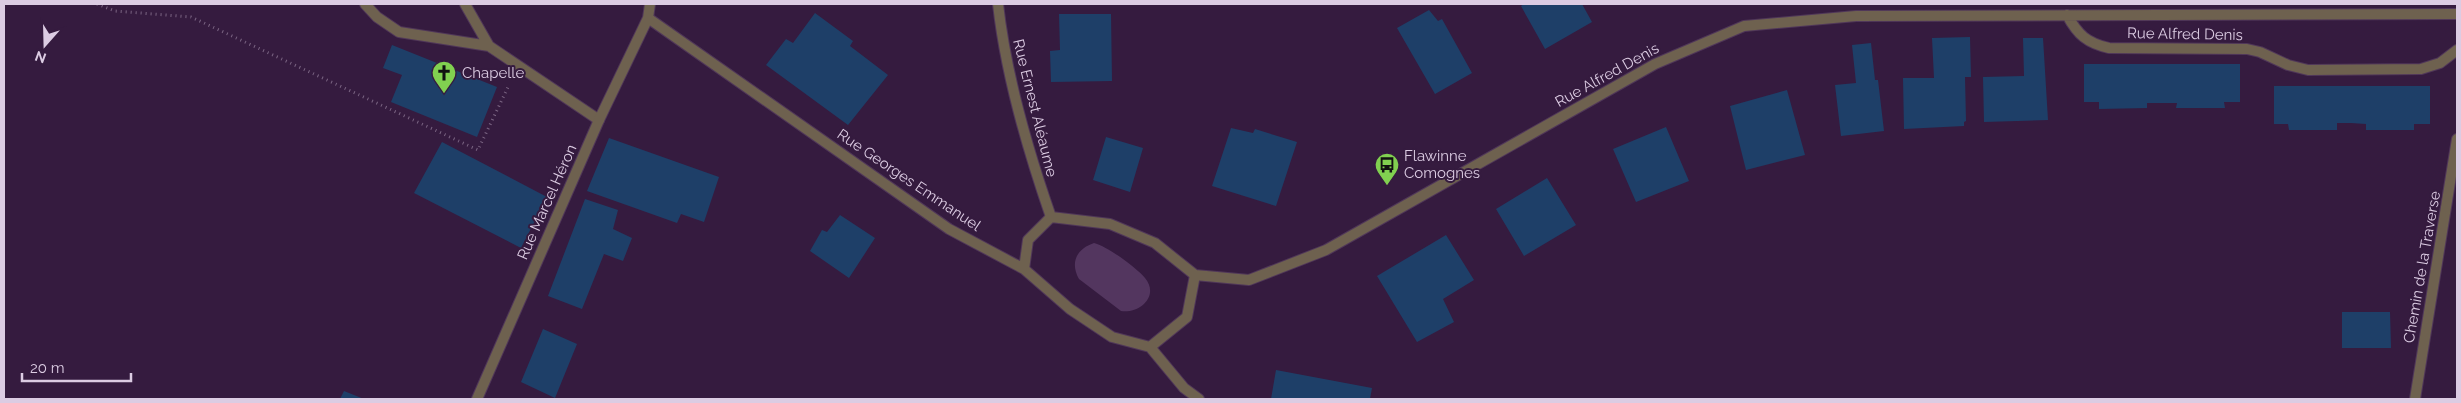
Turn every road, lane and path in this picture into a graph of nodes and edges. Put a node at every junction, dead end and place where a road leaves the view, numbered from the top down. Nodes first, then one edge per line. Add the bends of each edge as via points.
1 (97, 4) edge
2 (365, 4) edge
3 (465, 4) edge
4 (650, 4) edge
5 (998, 4) edge
6 (1928, 4) edge
7 (2457, 14) edge
8 (2067, 15) junction
9 (1928, 16) junction
10 (648, 18) junction
11 (490, 46) junction
12 (2457, 50) edge
13 (518, 65) junction
14 (600, 120) junction
15 (2457, 139) edge
16 (1051, 217) junction
17 (1024, 269) junction
18 (1195, 275) junction
19 (1150, 347) junction
20 (477, 399) edge
21 (1199, 399) edge
22 (2415, 399) edge

1 - 13 path via 115,11 191,17 478,150
2 - 11 street via 399,32
3 - 11 street
4 - 10 street, Rue Marcel Héron
5 - 16 street, Rue Ernest Aléaume via 1002,41 1029,153
6 - 9 street
7 - 8 street, Rue Alfred Denis
8 - 9 street, Rue Alfred Denis
8 - 12 street, Rue Alfred Denis via 2083,39 2109,48 2241,48 2308,70 2421,69 2440,63
9 - 18 street, Rue Alfred Denis via 1856,16 1744,26 1655,64 1326,250 1249,280
10 - 14 street, Rue Marcel Héron
10 - 17 street, Rue Georges Emmanuel via 949,228
11 - 13 street
13 - 14 street
14 - 20 street, Rue Marcel Héron
15 - 22 street, Chemin de la Traverse
16 - 17 street via 1028,240
16 - 18 street via 1110,224 1156,243
17 - 19 street, Rue Georges Emmanuel via 1070,309 1112,337
18 - 19 street via 1187,317
19 - 21 street via 1184,388

